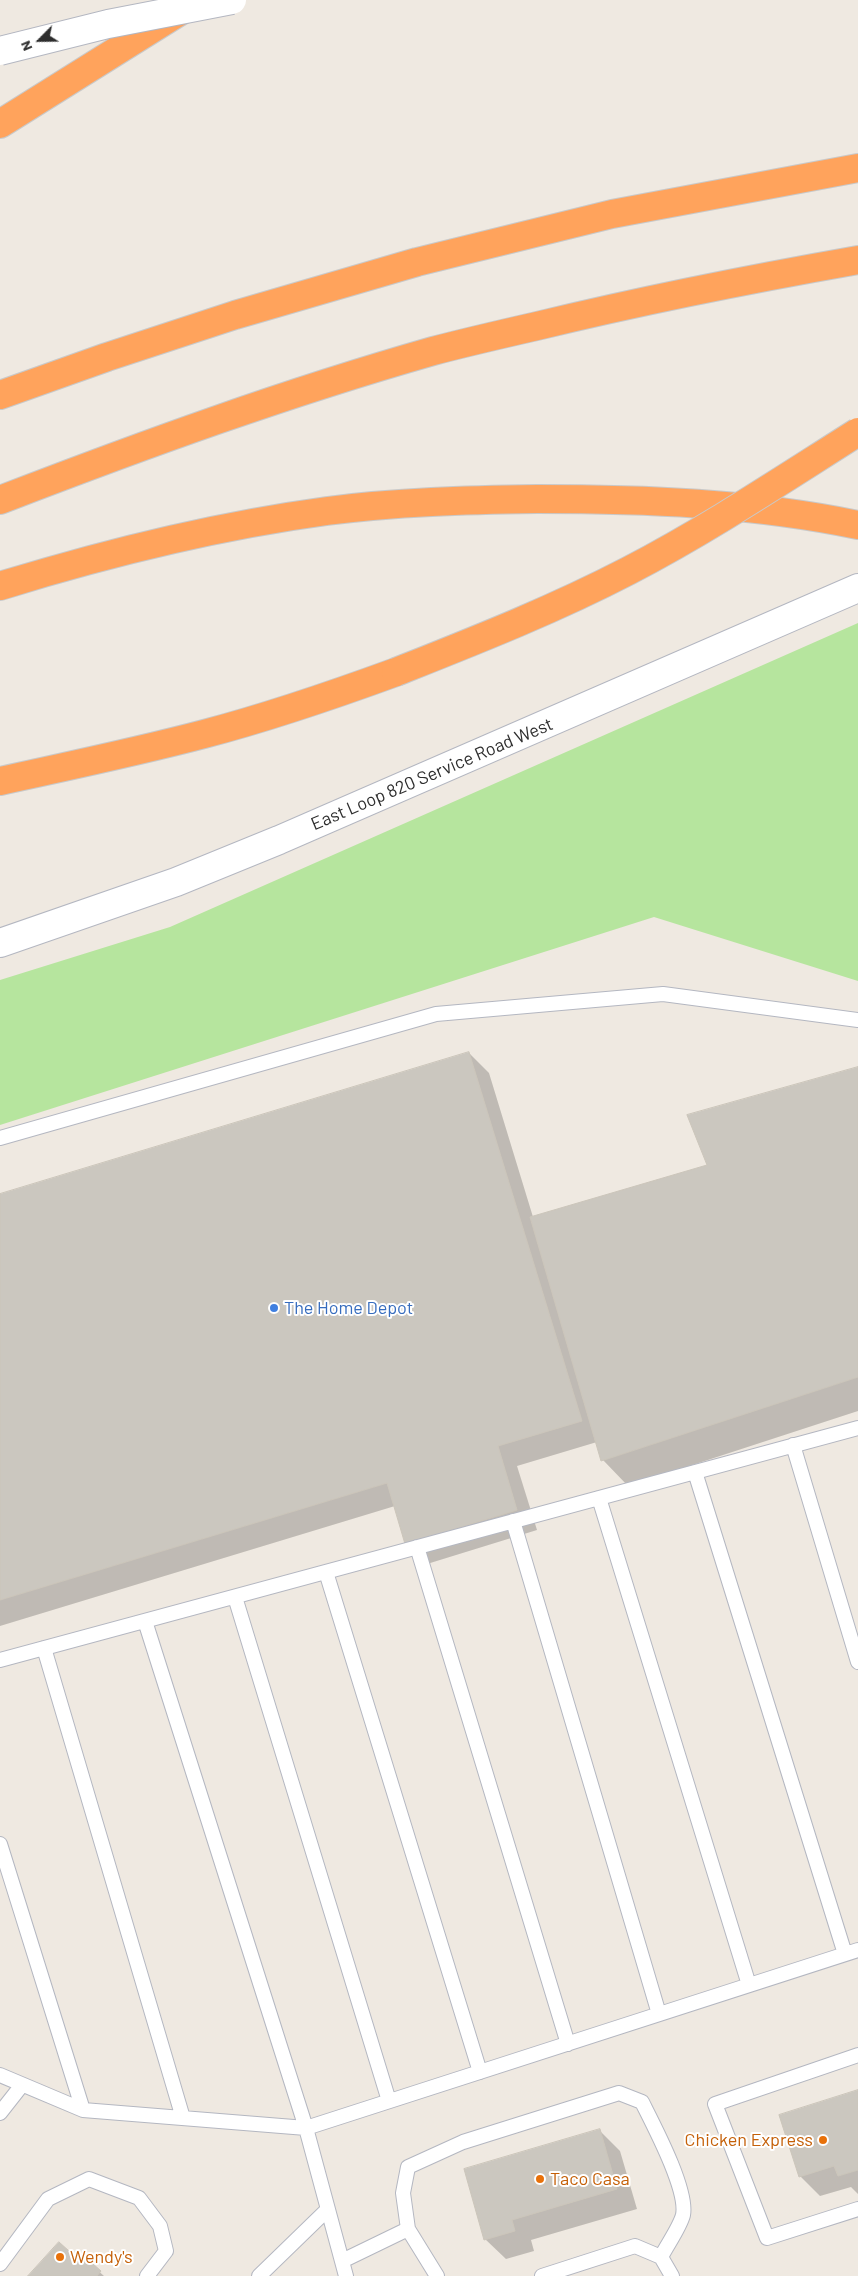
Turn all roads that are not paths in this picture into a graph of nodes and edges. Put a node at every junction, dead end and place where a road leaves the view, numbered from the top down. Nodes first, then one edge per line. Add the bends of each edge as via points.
1 (198, 0) edge
2 (232, 0) edge
3 (0, 51) edge
4 (0, 124) edge
5 (858, 168) edge
6 (858, 260) edge
7 (0, 395) edge
8 (858, 432) edge
9 (0, 500) edge
10 (858, 525) edge
11 (0, 586) edge
12 (858, 588) edge
13 (0, 781) edge
14 (0, 943) edge
15 (858, 1020) edge
16 (0, 1138) edge
17 (858, 1428) edge
18 (793, 1445) junction
19 (695, 1472) junction
20 (599, 1498) junction
21 (513, 1521) junction
22 (417, 1547) junction
23 (326, 1572) junction
24 (235, 1597) junction
25 (145, 1621) junction
26 (44, 1648) junction
27 (0, 1660) edge
28 (858, 1662) edge
29 (0, 1844) edge
30 (852, 1952) edge
31 (749, 1985) junction
32 (659, 2014) junction
33 (568, 2044) junction
34 (858, 2054) edge
35 (480, 2072) junction
36 (0, 2075) edge
37 (22, 2084) junction
38 (389, 2101) junction
39 (83, 2110) junction
40 (0, 2113) edge
41 (183, 2118) junction
42 (306, 2128) junction
43 (328, 2209) junction
44 (858, 2209) edge
45 (408, 2229) junction
46 (661, 2256) junction
47 (342, 2261) junction
48 (0, 2264) edge
49 (147, 2276) edge
50 (259, 2276) edge
51 (346, 2276) edge
52 (436, 2276) edge
53 (542, 2276) edge
54 (672, 2276) edge

1 - 4 highway
2 - 3 main road, bridge via 108,24
5 - 7 highway via 612,214 417,262 227,318
6 - 9 highway via 640,301 435,351 297,392 149,443
8 - 13 highway, bridge via 628,571 396,672 206,734
10 - 11 highway via 728,506 623,499 469,500 329,511 204,532 91,558
12 - 14 main road, East Loop 820 Service Road West via 262,847 167,885
15 - 16 lane via 663,994 436,1014
17 - 18 lane
18 - 19 lane
18 - 28 lane
19 - 20 lane
19 - 30 lane
20 - 21 lane
20 - 31 lane
21 - 22 lane
21 - 32 lane
22 - 23 lane
22 - 33 lane
23 - 24 lane
23 - 35 lane
24 - 25 lane
24 - 38 lane
25 - 26 lane
25 - 42 lane
26 - 27 lane
26 - 41 lane
29 - 39 lane
30 - 31 lane
31 - 32 lane
32 - 33 lane
33 - 35 lane
34 - 44 lane via 715,2104 767,2238
35 - 38 lane
36 - 37 lane
37 - 39 lane
37 - 40 lane
38 - 42 lane
39 - 41 lane
41 - 42 lane
42 - 43 lane
43 - 47 lane
43 - 50 lane
45 - 46 lane via 403,2193 408,2167 463,2142 619,2093 642,2102 680,2190 683,2214
45 - 47 lane
45 - 52 lane
46 - 53 lane via 635,2246
46 - 54 lane
47 - 51 lane
48 - 49 lane via 48,2199 89,2179 139,2198 160,2226 166,2250

